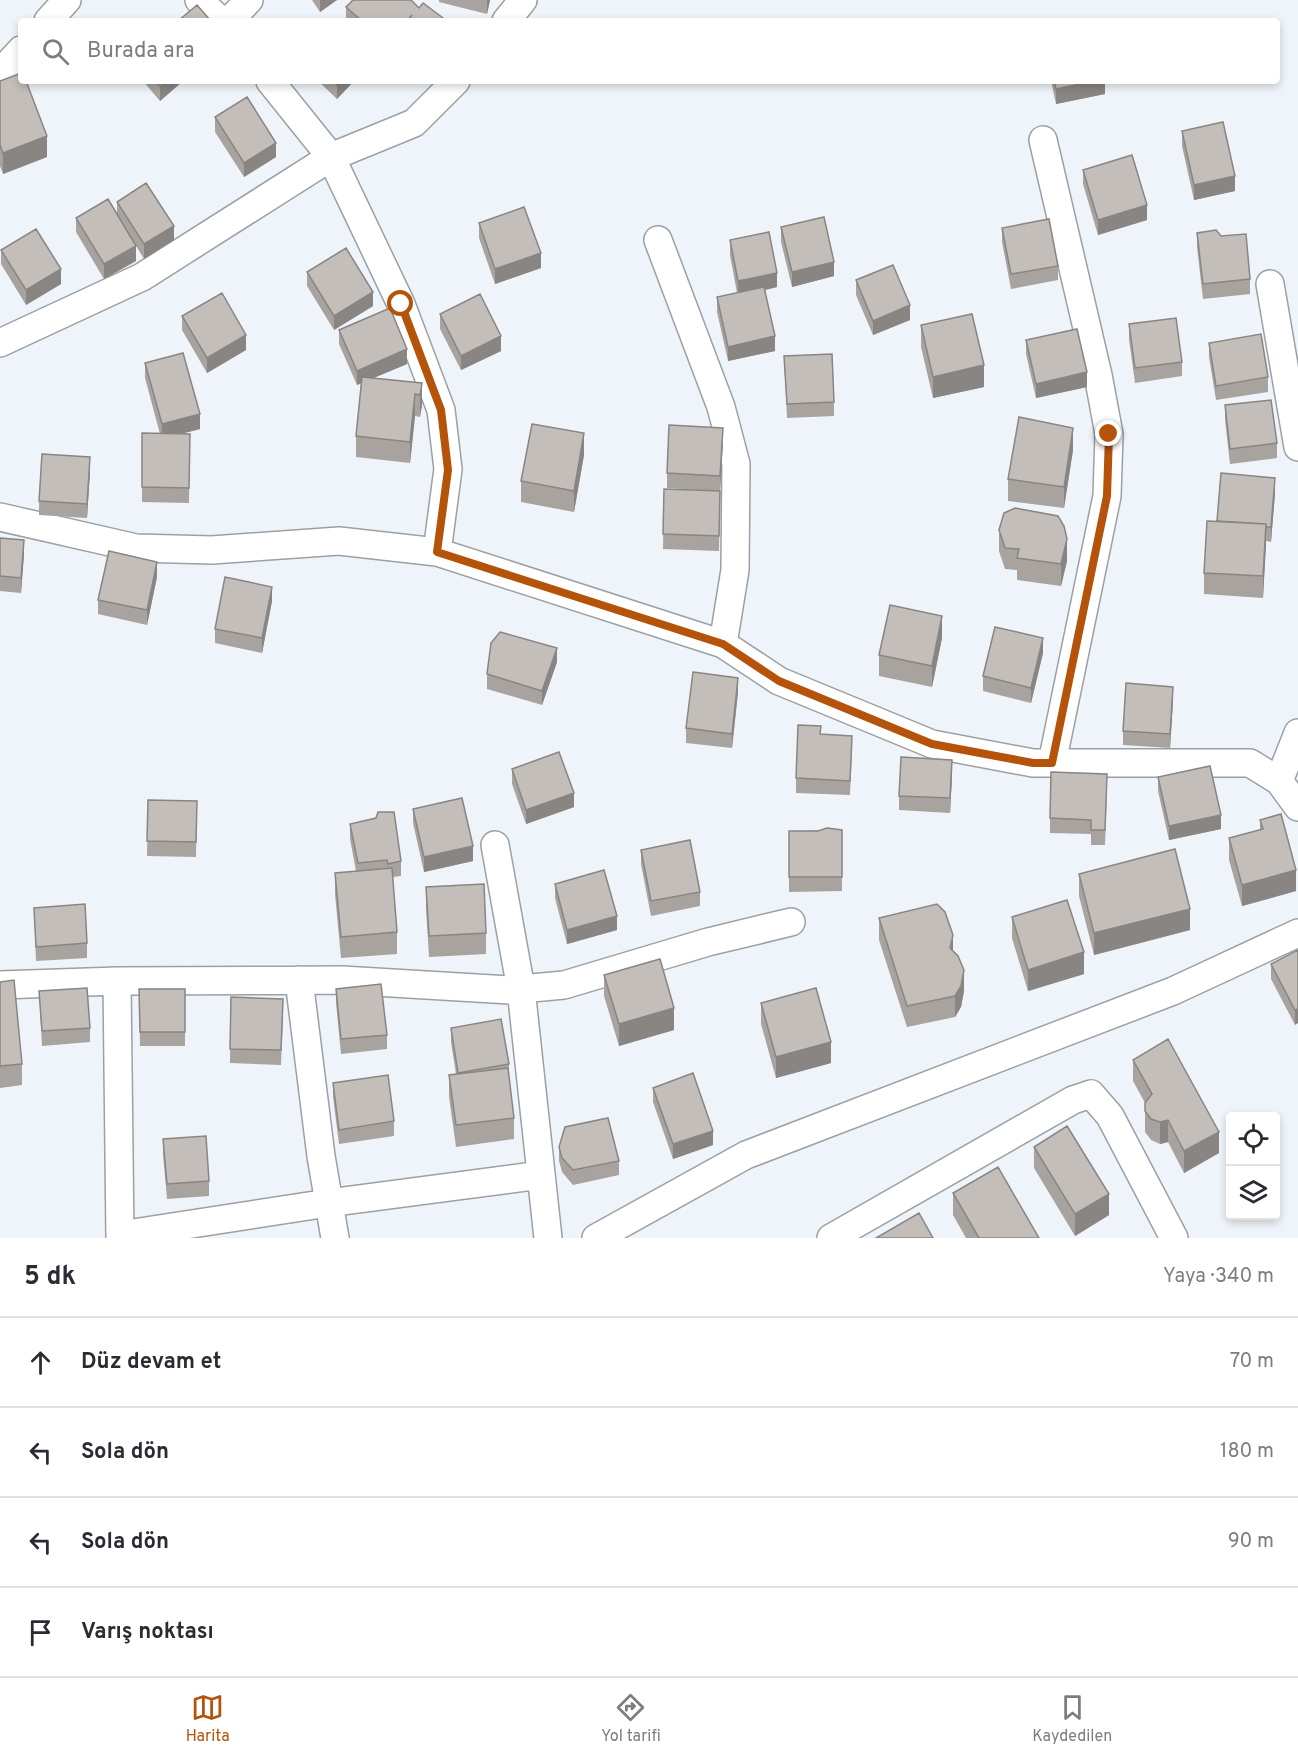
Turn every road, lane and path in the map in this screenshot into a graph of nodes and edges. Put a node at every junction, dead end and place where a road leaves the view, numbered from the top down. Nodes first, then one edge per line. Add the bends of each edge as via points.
1 (67, 0) edge
2 (199, 0) edge
3 (249, 0) edge
4 (523, 0) edge
5 (51, 18) edge
6 (218, 18) edge
7 (232, 18) edge
8 (508, 18) edge
9 (18, 53) edge
10 (0, 73) edge
11 (272, 84) edge
12 (453, 84) edge
13 (1043, 140) dead end
14 (331, 157) junction
15 (658, 240) dead end
16 (1270, 284) dead end
17 (0, 343) edge
18 (1298, 447) edge
19 (0, 517) edge
20 (437, 552) junction
21 (723, 644) junction
22 (1298, 734) edge
23 (1052, 763) junction
24 (1279, 781) junction
25 (1298, 807) edge
26 (495, 845) dead end
27 (791, 922) dead end
28 (1298, 933) edge
29 (299, 980) junction
30 (117, 981) junction
31 (0, 985) edge
32 (520, 989) junction
33 (541, 1175) junction
34 (328, 1203) junction
35 (120, 1237) edge
36 (335, 1238) edge
37 (548, 1238) edge
38 (596, 1238) edge
39 (831, 1238) edge
40 (1174, 1238) edge

1 - 5 street
2 - 6 street
3 - 7 street
4 - 8 street
9 - 10 street
11 - 14 street
12 - 14 street via 414,123
13 - 23 street via 1109,434 1107,496
14 - 17 street via 142,277
14 - 20 street via 401,304 441,410 448,470
15 - 21 street via 721,407 736,464 735,570
16 - 18 street
19 - 20 street via 136,548 212,550 339,541
20 - 21 street
21 - 23 street via 779,681 932,744
22 - 24 street
23 - 24 street via 1250,762
24 - 25 street
26 - 32 street
27 - 32 street via 564,985
28 - 38 street via 1173,992 746,1155
29 - 30 street
29 - 32 street
29 - 34 street
30 - 31 street
30 - 35 street
32 - 33 street
33 - 34 street
33 - 37 street
34 - 35 street
34 - 36 street
39 - 40 street via 1073,1100 1091,1094 1110,1116

